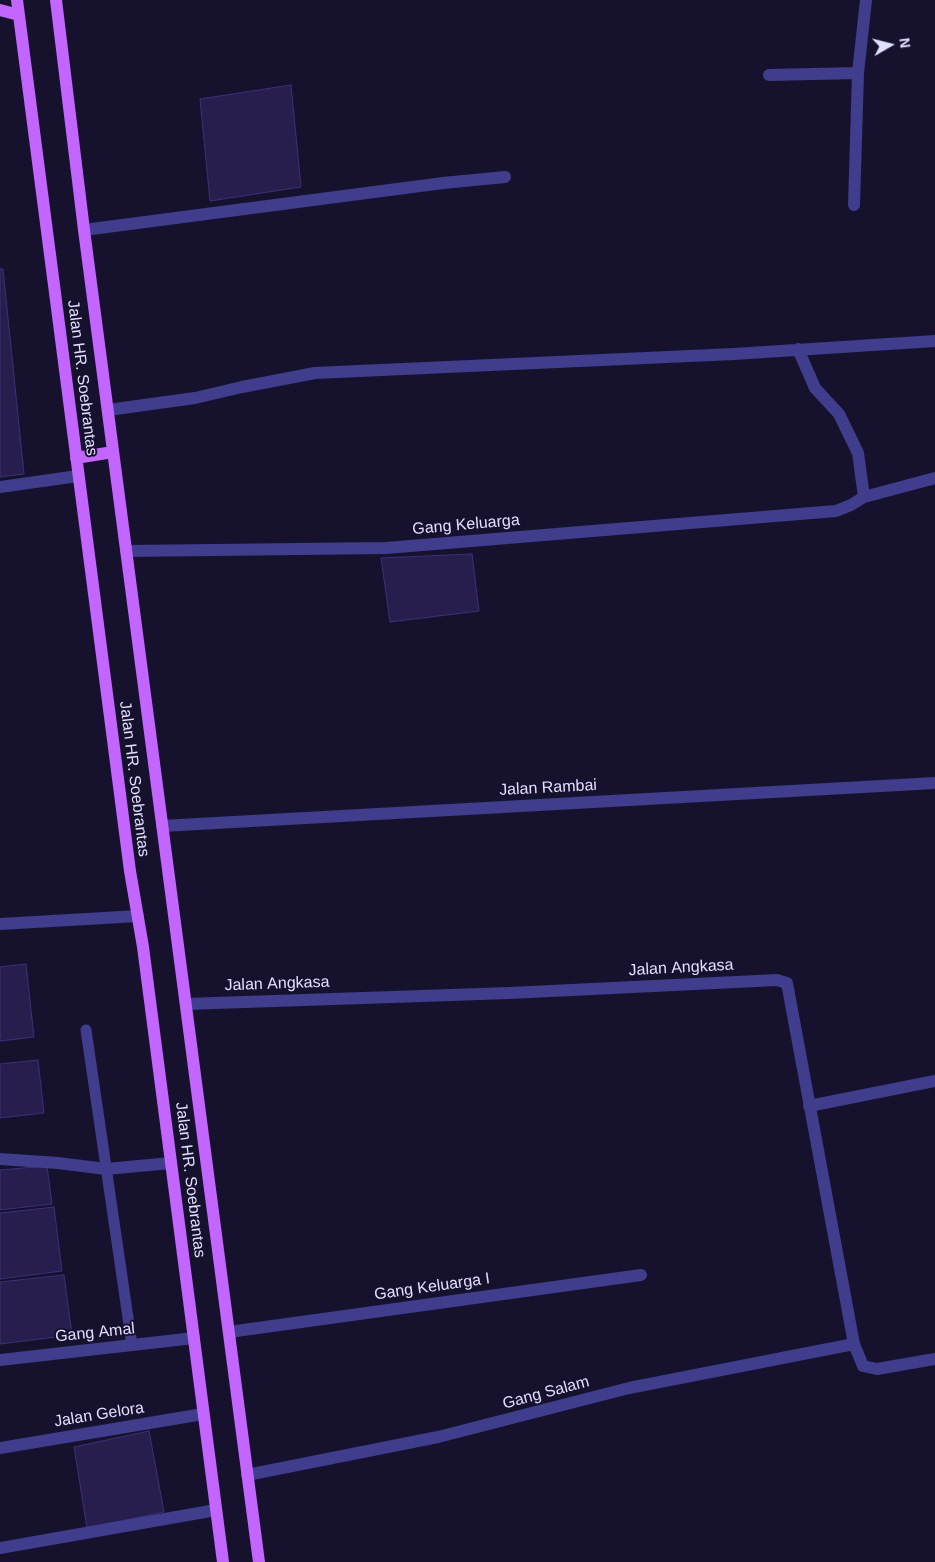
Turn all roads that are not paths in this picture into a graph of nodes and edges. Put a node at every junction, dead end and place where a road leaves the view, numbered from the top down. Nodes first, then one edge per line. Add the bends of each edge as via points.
1 (17, 0) edge
2 (56, 0) edge
3 (866, 0) edge
4 (0, 10) edge
5 (19, 15) junction
6 (858, 73) junction
7 (769, 75) dead end
8 (505, 177) dead end
9 (854, 205) dead end
10 (84, 230) junction
11 (935, 341) edge
12 (798, 349) junction
13 (108, 410) junction
14 (114, 452) junction
15 (76, 458) junction
16 (78, 476) junction
17 (935, 478) edge
18 (0, 487) edge
19 (864, 496) junction
20 (126, 551) junction
21 (935, 783) edge
22 (162, 826) junction
23 (138, 916) junction
24 (0, 924) edge
25 (186, 1004) junction
26 (86, 1030) dead end
27 (935, 1081) edge
28 (809, 1106) junction
29 (0, 1159) edge
30 (171, 1164) junction
31 (106, 1169) junction
32 (640, 1274) dead end
33 (229, 1332) junction
34 (194, 1338) junction
35 (854, 1344) junction
36 (132, 1345) junction
37 (935, 1359) edge
38 (0, 1360) edge
39 (204, 1414) junction
40 (0, 1448) edge
41 (247, 1475) junction
42 (216, 1510) junction
43 (0, 1548) edge
44 (223, 1562) edge
45 (259, 1562) edge

1 - 5 main road, Jalan HR. Soebrantas
2 - 10 main road, Jalan HR. Soebrantas
3 - 6 street
4 - 5 main road
5 - 15 main road, Jalan HR. Soebrantas
6 - 7 street
6 - 9 street
8 - 10 street
10 - 13 main road, Jalan HR. Soebrantas
11 - 12 street
12 - 13 street via 315,373 196,398
12 - 19 street via 815,388 839,414 858,453
13 - 14 main road, Jalan HR. Soebrantas
14 - 15 main road
14 - 20 main road, Jalan HR. Soebrantas
15 - 16 main road, Jalan HR. Soebrantas
16 - 18 street
16 - 23 main road, Jalan HR. Soebrantas
17 - 19 street, Gang Keluarga
19 - 20 street, Gang Keluarga via 836,511 386,548
20 - 22 main road, Jalan HR. Soebrantas
21 - 22 street, Jalan Rambai
22 - 25 main road, Jalan HR. Soebrantas
23 - 24 street
23 - 30 main road, Jalan HR. Soebrantas
25 - 28 street, Jalan Angkasa via 777,980 787,983
25 - 33 main road, Jalan HR. Soebrantas
26 - 31 lane
27 - 28 street
28 - 35 street, Jalan Angkasa
29 - 31 street
30 - 31 street
30 - 34 main road, Jalan HR. Soebrantas
31 - 36 lane
32 - 33 street, Gang Keluarga I
33 - 41 main road, Jalan HR. Soebrantas
34 - 36 street, Gang Amal
34 - 39 main road, Jalan HR. Soebrantas
35 - 37 street, Jalan Angkasa via 863,1366 878,1369
35 - 41 street, Gang Salam via 629,1388 438,1438
36 - 38 street, Gang Amal
39 - 40 street, Jalan Gelora
39 - 42 main road, Jalan HR. Soebrantas
41 - 45 main road, Jalan HR. Soebrantas
42 - 43 street
42 - 44 main road, Jalan HR. Soebrantas

